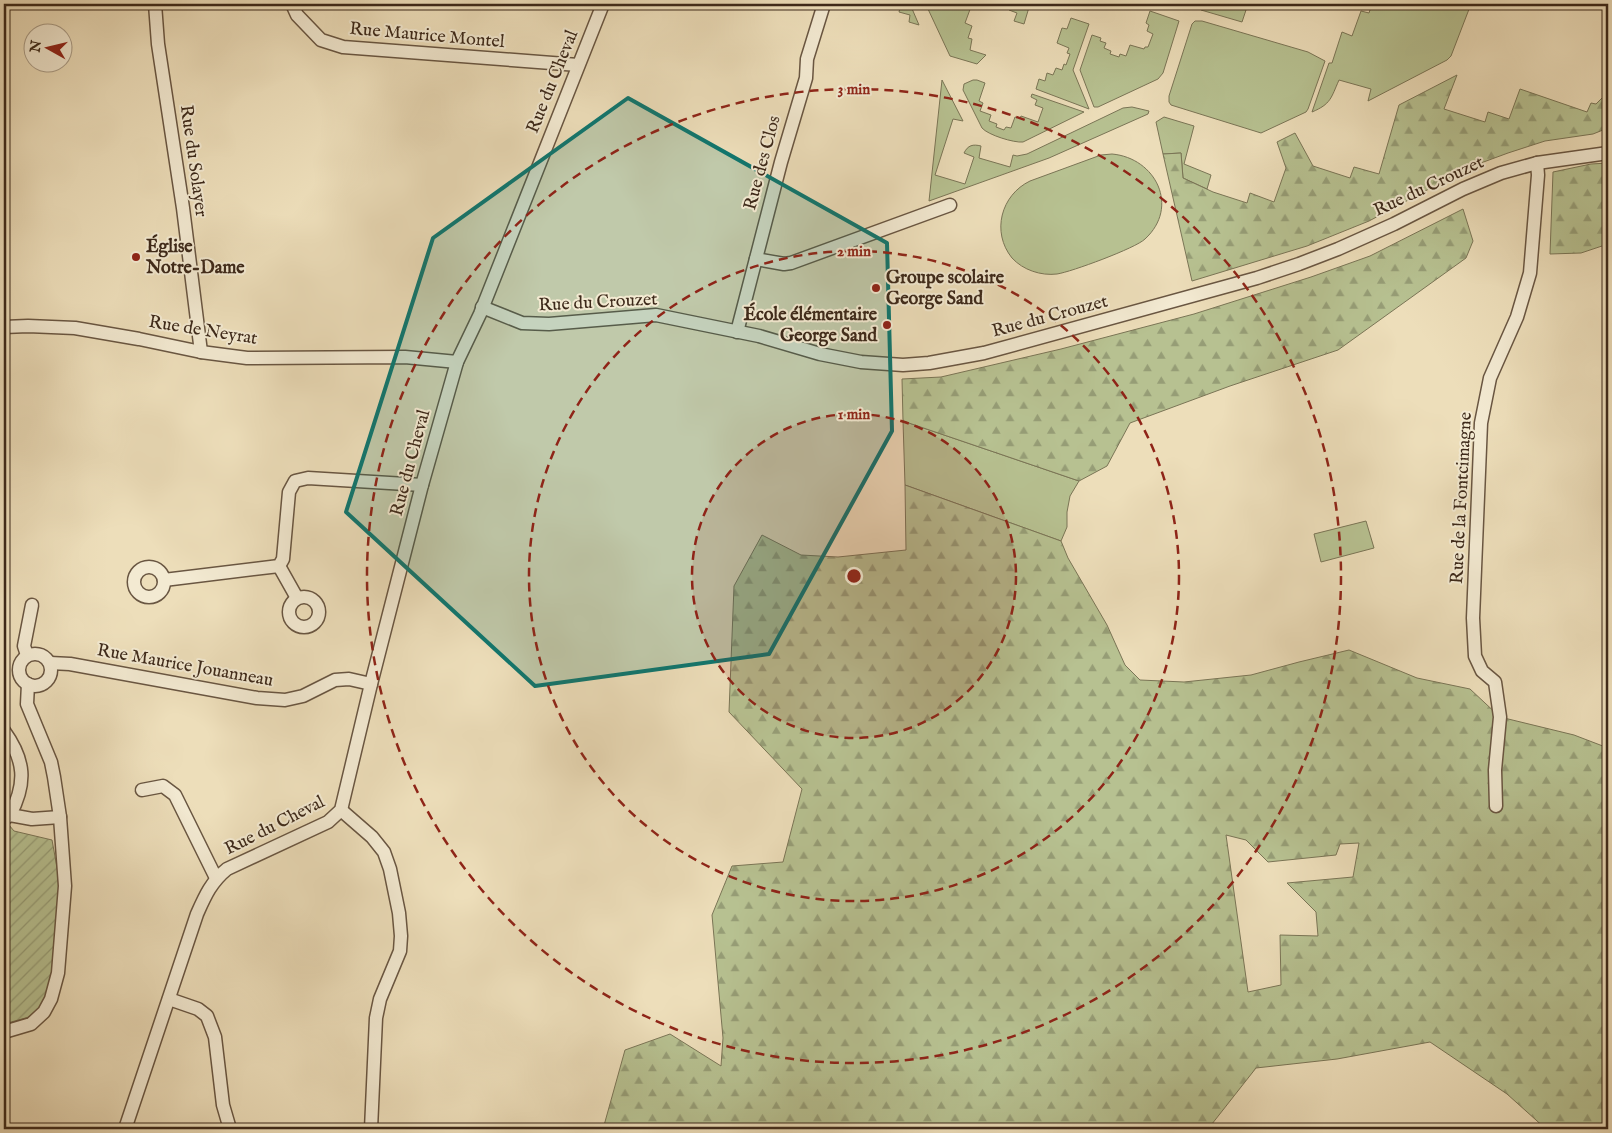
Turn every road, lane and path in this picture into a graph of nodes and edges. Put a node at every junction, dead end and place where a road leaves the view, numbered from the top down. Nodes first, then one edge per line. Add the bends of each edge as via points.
1 (155, 4) edge
2 (292, 4) edge
3 (603, 4) edge
4 (824, 4) edge
5 (578, 65) junction
6 (1608, 153) edge
7 (1538, 163) junction
8 (950, 205) dead end
9 (756, 259) junction
10 (482, 307) junction
11 (4, 327) edge
12 (737, 332) junction
13 (200, 352) junction
14 (457, 362) junction
15 (422, 485) junction
16 (279, 566) junction
17 (164, 580) dead end
18 (297, 598) dead end
19 (32, 605) dead end
20 (28, 655) junction
21 (50, 663) junction
22 (28, 684) junction
23 (371, 684) junction
24 (4, 731) edge
25 (142, 790) dead end
26 (1496, 806) dead end
27 (341, 810) junction
28 (7, 817) edge
29 (60, 817) junction
30 (216, 878) junction
31 (169, 999) junction
32 (4, 1032) edge
33 (125, 1129) edge
34 (230, 1129) edge
35 (371, 1129) edge

1 - 13 street, Rue du Solayer
2 - 5 street, Rue Maurice Montel via 297,15 321,40 343,48
3 - 5 street, Rue du Cheval
4 - 9 street, Rue des Clos
5 - 10 street, Rue du Cheval
6 - 7 street, Rue du Crouzet
7 - 12 street, Rue du Crouzet via 1501,172 1394,224 1299,264 958,359 904,365 877,364 820,354
7 - 26 street, Rue de la Fontcimagne via 1530,273 1517,317 1490,378 1481,423 1474,647 1482,671 1495,682 1499,708
8 - 9 street via 791,263
9 - 12 street, Rue des Clos
10 - 12 street, Rue du Crouzet via 522,324 656,315
10 - 14 street, Rue du Cheval
11 - 13 street, Rue de Neyrat via 75,328
13 - 14 street, Rue de Neyrat via 247,358 405,357
14 - 15 street, Rue du Cheval
15 - 16 street via 308,478 295,481 289,492 283,559
15 - 23 street, Rue du Cheval
16 - 17 street
16 - 18 street
19 - 20 street via 24,646
20 - 21 street via 42,655
20 - 22 street via 18,668 21,678
21 - 22 street via 51,674 44,683 39,686
21 - 23 street, Rue Maurice Jouanneau via 285,700 303,696 336,680
22 - 29 street via 27,704 51,762
23 - 27 street, Rue du Cheval
24 - 28 street via 15,747 21,777 19,798
25 - 30 street, Rue du Cheval via 163,786 175,795
27 - 30 street, Rue du Cheval via 328,822 227,869
27 - 35 street via 384,852 399,913 400,951 380,998 376,1018
28 - 29 street
29 - 32 street via 64,886 58,973 51,1000 31,1024
30 - 31 street, Rue du Cheval via 197,914
31 - 33 street, Rue du Cheval
31 - 34 street via 198,1008 207,1016 215,1037 223,1105

